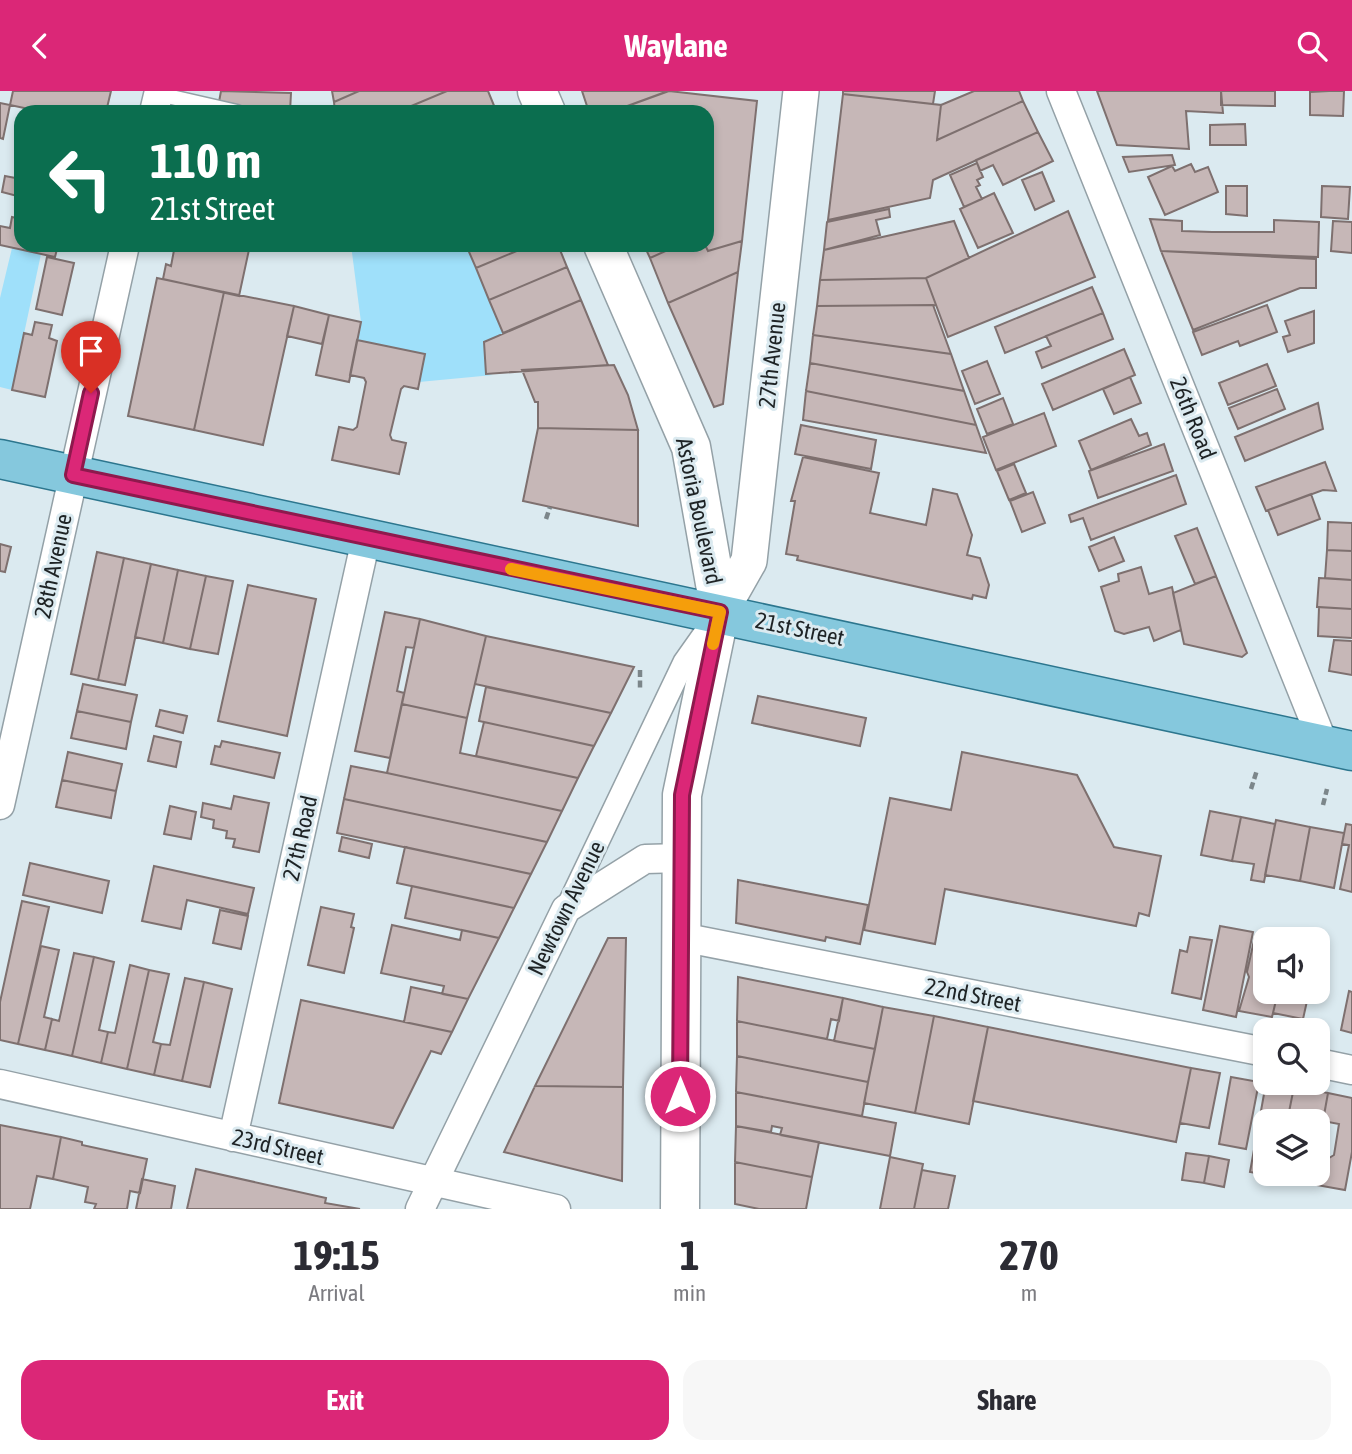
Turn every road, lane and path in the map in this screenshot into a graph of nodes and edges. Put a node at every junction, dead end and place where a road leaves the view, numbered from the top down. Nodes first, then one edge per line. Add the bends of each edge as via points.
1 (801, 91) edge
2 (1061, 91) edge
3 (157, 99) edge
4 (194, 105) edge
5 (123, 252) edge
6 (606, 252) edge
7 (0, 459) edge
8 (73, 475) junction
9 (550, 507) dead end
10 (547, 519) dead end
11 (366, 539) junction
12 (720, 612) junction
13 (1338, 748) edge
14 (1257, 770) dead end
15 (1251, 789) dead end
16 (1327, 789) dead end
17 (0, 805) edge
18 (1323, 805) dead end
19 (682, 859) junction
20 (566, 909) junction
21 (681, 937) junction
22 (1253, 1050) edge
23 (1330, 1065) edge
24 (1352, 1070) edge
25 (0, 1084) edge
26 (233, 1137) junction
27 (434, 1182) junction
28 (420, 1209) edge
29 (556, 1209) edge
30 (680, 1209) edge

1 - 12 street, 27th Avenue via 749,561
2 - 13 street, 26th Road
3 - 4 lane
5 - 8 street, 28th Avenue
6 - 12 main road, Astoria Boulevard via 691,447
7 - 8 main road, 21st Street
8 - 11 main road, 21st Street
8 - 17 street, 28th Avenue
9 - 10 path
11 - 12 main road, 21st Street
11 - 26 street, 27th Road
12 - 13 main road, 21st Street
12 - 19 main road, Astoria Boulevard via 682,795
12 - 20 street, Newtown Avenue via 684,662
14 - 15 path
16 - 18 path
19 - 20 street via 645,859
19 - 21 main road, Astoria Boulevard
20 - 27 street, Newtown Avenue
21 - 22 street, 22nd Street
21 - 30 main road, Astoria Boulevard
23 - 24 street
25 - 26 street, 23rd Street
26 - 27 street, 23rd Street
27 - 28 street, Newtown Avenue
27 - 29 street, 23rd Street

